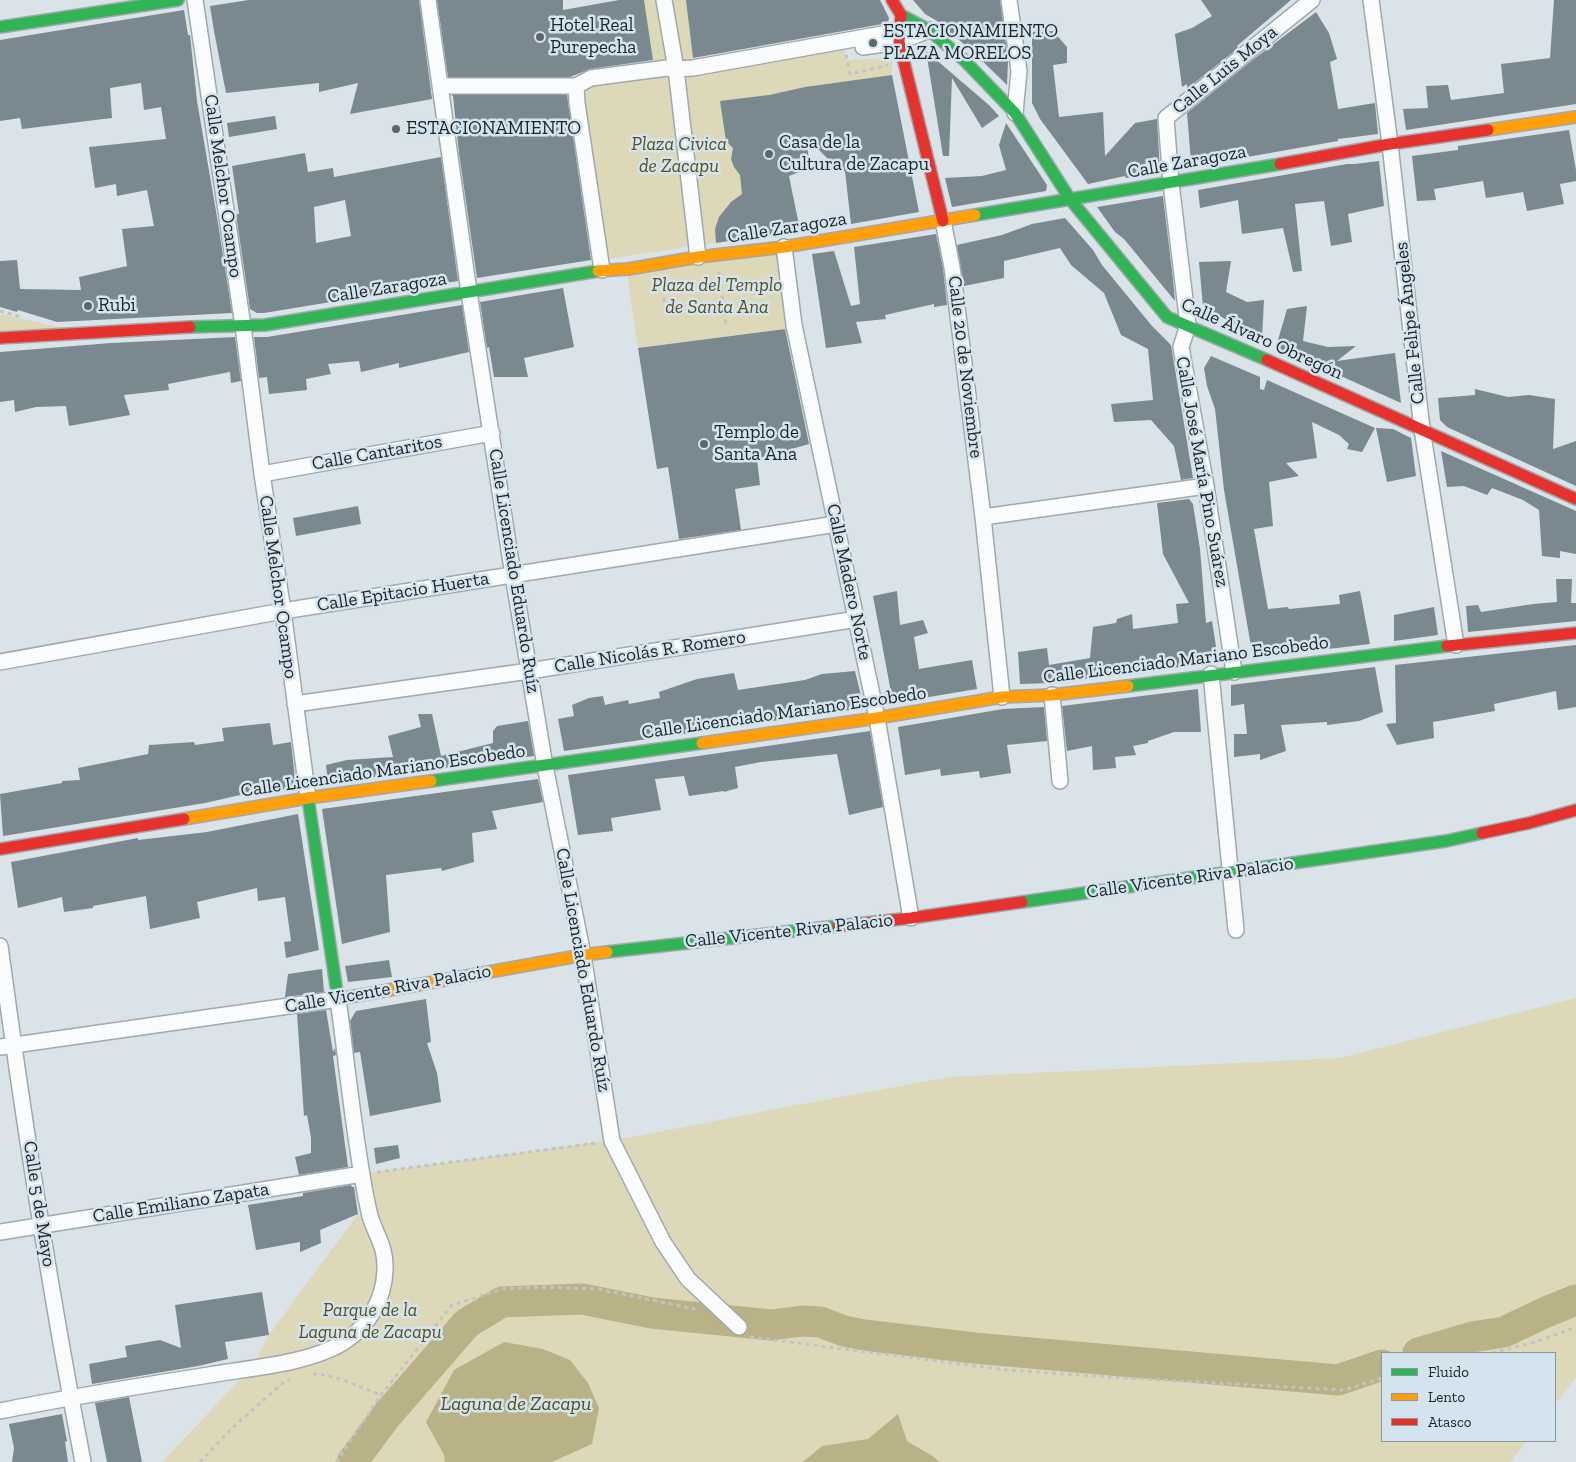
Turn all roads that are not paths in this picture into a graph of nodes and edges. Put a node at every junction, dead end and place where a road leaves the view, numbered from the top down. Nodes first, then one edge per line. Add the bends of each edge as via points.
1 (178, 0) edge
2 (195, 0) edge
3 (428, 0) edge
4 (664, 0) edge
5 (892, 0) edge
6 (1009, 0) edge
7 (1312, 0) edge
8 (1370, 0) edge
9 (901, 15) junction
10 (0, 27) edge
11 (929, 30) junction
12 (899, 36) junction
13 (858, 48) dead end
14 (676, 70) junction
15 (440, 86) junction
16 (576, 86) junction
17 (1015, 113) junction
18 (1576, 116) edge
19 (1390, 144) junction
20 (1171, 184) junction
21 (1070, 199) junction
22 (943, 221) junction
23 (784, 247) junction
24 (698, 257) junction
25 (602, 270) junction
26 (470, 292) junction
27 (1188, 325) junction
28 (243, 326) junction
29 (0, 338) edge
30 (1422, 429) junction
31 (492, 433) junction
32 (262, 474) junction
33 (1206, 486) junction
34 (1576, 499) edge
35 (983, 517) junction
36 (836, 524) junction
37 (513, 575) junction
38 (283, 610) junction
39 (857, 619) junction
40 (1576, 632) edge
41 (1456, 645) junction
42 (0, 662) edge
43 (529, 672) junction
44 (1234, 672) junction
45 (1211, 674) junction
46 (1052, 695) junction
47 (1002, 697) junction
48 (294, 704) junction
49 (877, 718) junction
50 (545, 766) junction
51 (1060, 781) dead end
52 (308, 798) junction
53 (1576, 810) edge
54 (0, 850) edge
55 (1231, 873) junction
56 (912, 918) junction
57 (1236, 930) dead end
58 (0, 946) edge
59 (583, 955) junction
60 (338, 999) junction
61 (7, 1046) edge
62 (362, 1174) junction
63 (42, 1225) junction
64 (0, 1232) edge
65 (739, 1326) road end
66 (70, 1397) junction
67 (0, 1411) edge
68 (83, 1462) edge

1 - 10 main road
2 - 28 street, Calle Melchor Ocampo
3 - 15 street, Calle Licenciado Eduardo Ruíz
4 - 14 street
5 - 9 main road
6 - 17 street via 1019,70
7 - 20 street, Calle Luis Moya via 1166,118
8 - 19 street, Calle Felipe Ángeles
9 - 11 main road, Calle Álvaro Obregón
9 - 12 main road
11 - 12 street
11 - 17 main road, Calle Álvaro Obregón via 964,60
12 - 13 street
12 - 14 street
12 - 22 main road, Calle 20 de Noviembre
14 - 16 street via 667,68 591,78
14 - 24 street
15 - 16 street
15 - 26 street, Calle Licenciado Eduardo Ruíz
16 - 25 street
17 - 21 main road, Calle Álvaro Obregón
18 - 19 main road, Calle Zaragoza
19 - 20 main road, Calle Zaragoza
19 - 30 street, Calle Felipe Ángeles
20 - 21 main road, Calle Zaragoza
20 - 27 street, Calle José María Pino Suárez
21 - 22 main road, Calle Zaragoza
21 - 27 main road, Calle Álvaro Obregón via 1167,318
22 - 23 main road, Calle Zaragoza
22 - 35 street, Calle 20 de Noviembre via 952,267
23 - 24 main road, Calle Zaragoza
23 - 36 street, Calle Madero Norte via 794,325
24 - 25 main road, Calle Zaragoza
25 - 26 main road, Calle Zaragoza
26 - 28 main road, Calle Zaragoza
26 - 31 street, Calle Licenciado Eduardo Ruíz
27 - 30 main road, Calle Álvaro Obregón
27 - 33 street, Calle José María Pino Suárez via 1181,347
28 - 29 main road, Calle Zaragoza
28 - 32 street, Calle Melchor Ocampo
30 - 34 main road, Calle Álvaro Obregón
30 - 41 street, Calle Felipe Ángeles
31 - 32 street, Calle Cantaritos
31 - 37 street, Calle Licenciado Eduardo Ruíz
32 - 38 street, Calle Melchor Ocampo
33 - 35 street
33 - 44 street, Calle José María Pino Suárez
35 - 47 street, Calle 20 de Noviembre
36 - 37 street, Calle Epitacio Huerta
36 - 39 street, Calle Madero Norte
37 - 38 street, Calle Epitacio Huerta
37 - 43 street, Calle Licenciado Eduardo Ruíz
38 - 42 street, Calle Epitacio Huerta
38 - 48 street, Calle Melchor Ocampo
39 - 43 street, Calle Nicolás R. Romero
39 - 49 street, Calle Madero Norte
40 - 41 main road, Calle Licenciado Mariano Escobedo
41 - 44 main road, Calle Licenciado Mariano Escobedo
43 - 48 street, Calle Nicolás R. Romero
43 - 50 street, Calle Licenciado Eduardo Ruíz
44 - 45 main road, Calle Licenciado Mariano Escobedo
45 - 46 main road, Calle Licenciado Mariano Escobedo
45 - 55 street
46 - 47 main road, Calle Licenciado Mariano Escobedo
46 - 51 street
47 - 49 main road, Calle Licenciado Mariano Escobedo
48 - 52 street, Calle Melchor Ocampo
49 - 50 main road, Calle Licenciado Mariano Escobedo
49 - 56 street, Calle Madero Norte
50 - 52 main road, Calle Licenciado Mariano Escobedo
50 - 59 street, Calle Licenciado Eduardo Ruíz
52 - 54 main road, Calle Licenciado Mariano Escobedo
52 - 60 main road, Calle Melchor Ocampo
53 - 55 main road, Calle Vicente Riva Palacio via 1446,841
55 - 56 main road, Calle Vicente Riva Palacio
55 - 57 street
56 - 59 main road, Calle Vicente Riva Palacio
58 - 61 street, Calle 5 de Mayo
59 - 60 main road, Calle Vicente Riva Palacio
59 - 65 street, Calle Licenciado Eduardo Ruíz via 612,1141 663,1242 688,1279
60 - 61 street, Calle Vicente Riva Palacio
60 - 62 street, Calle Melchor Ocampo
61 - 63 street, Calle 5 de Mayo
62 - 63 street, Calle Emiliano Zapata
62 - 66 street, Calle Melchor Ocampo via 370,1216 383,1246 385,1269 382,1291 374,1312 345,1341 330,1350 252,1368
63 - 64 street, Calle Emiliano Zapata
63 - 66 street, Calle 5 de Mayo
66 - 67 street, Calle Melchor Ocampo
66 - 68 street, Calle 5 de Mayo

